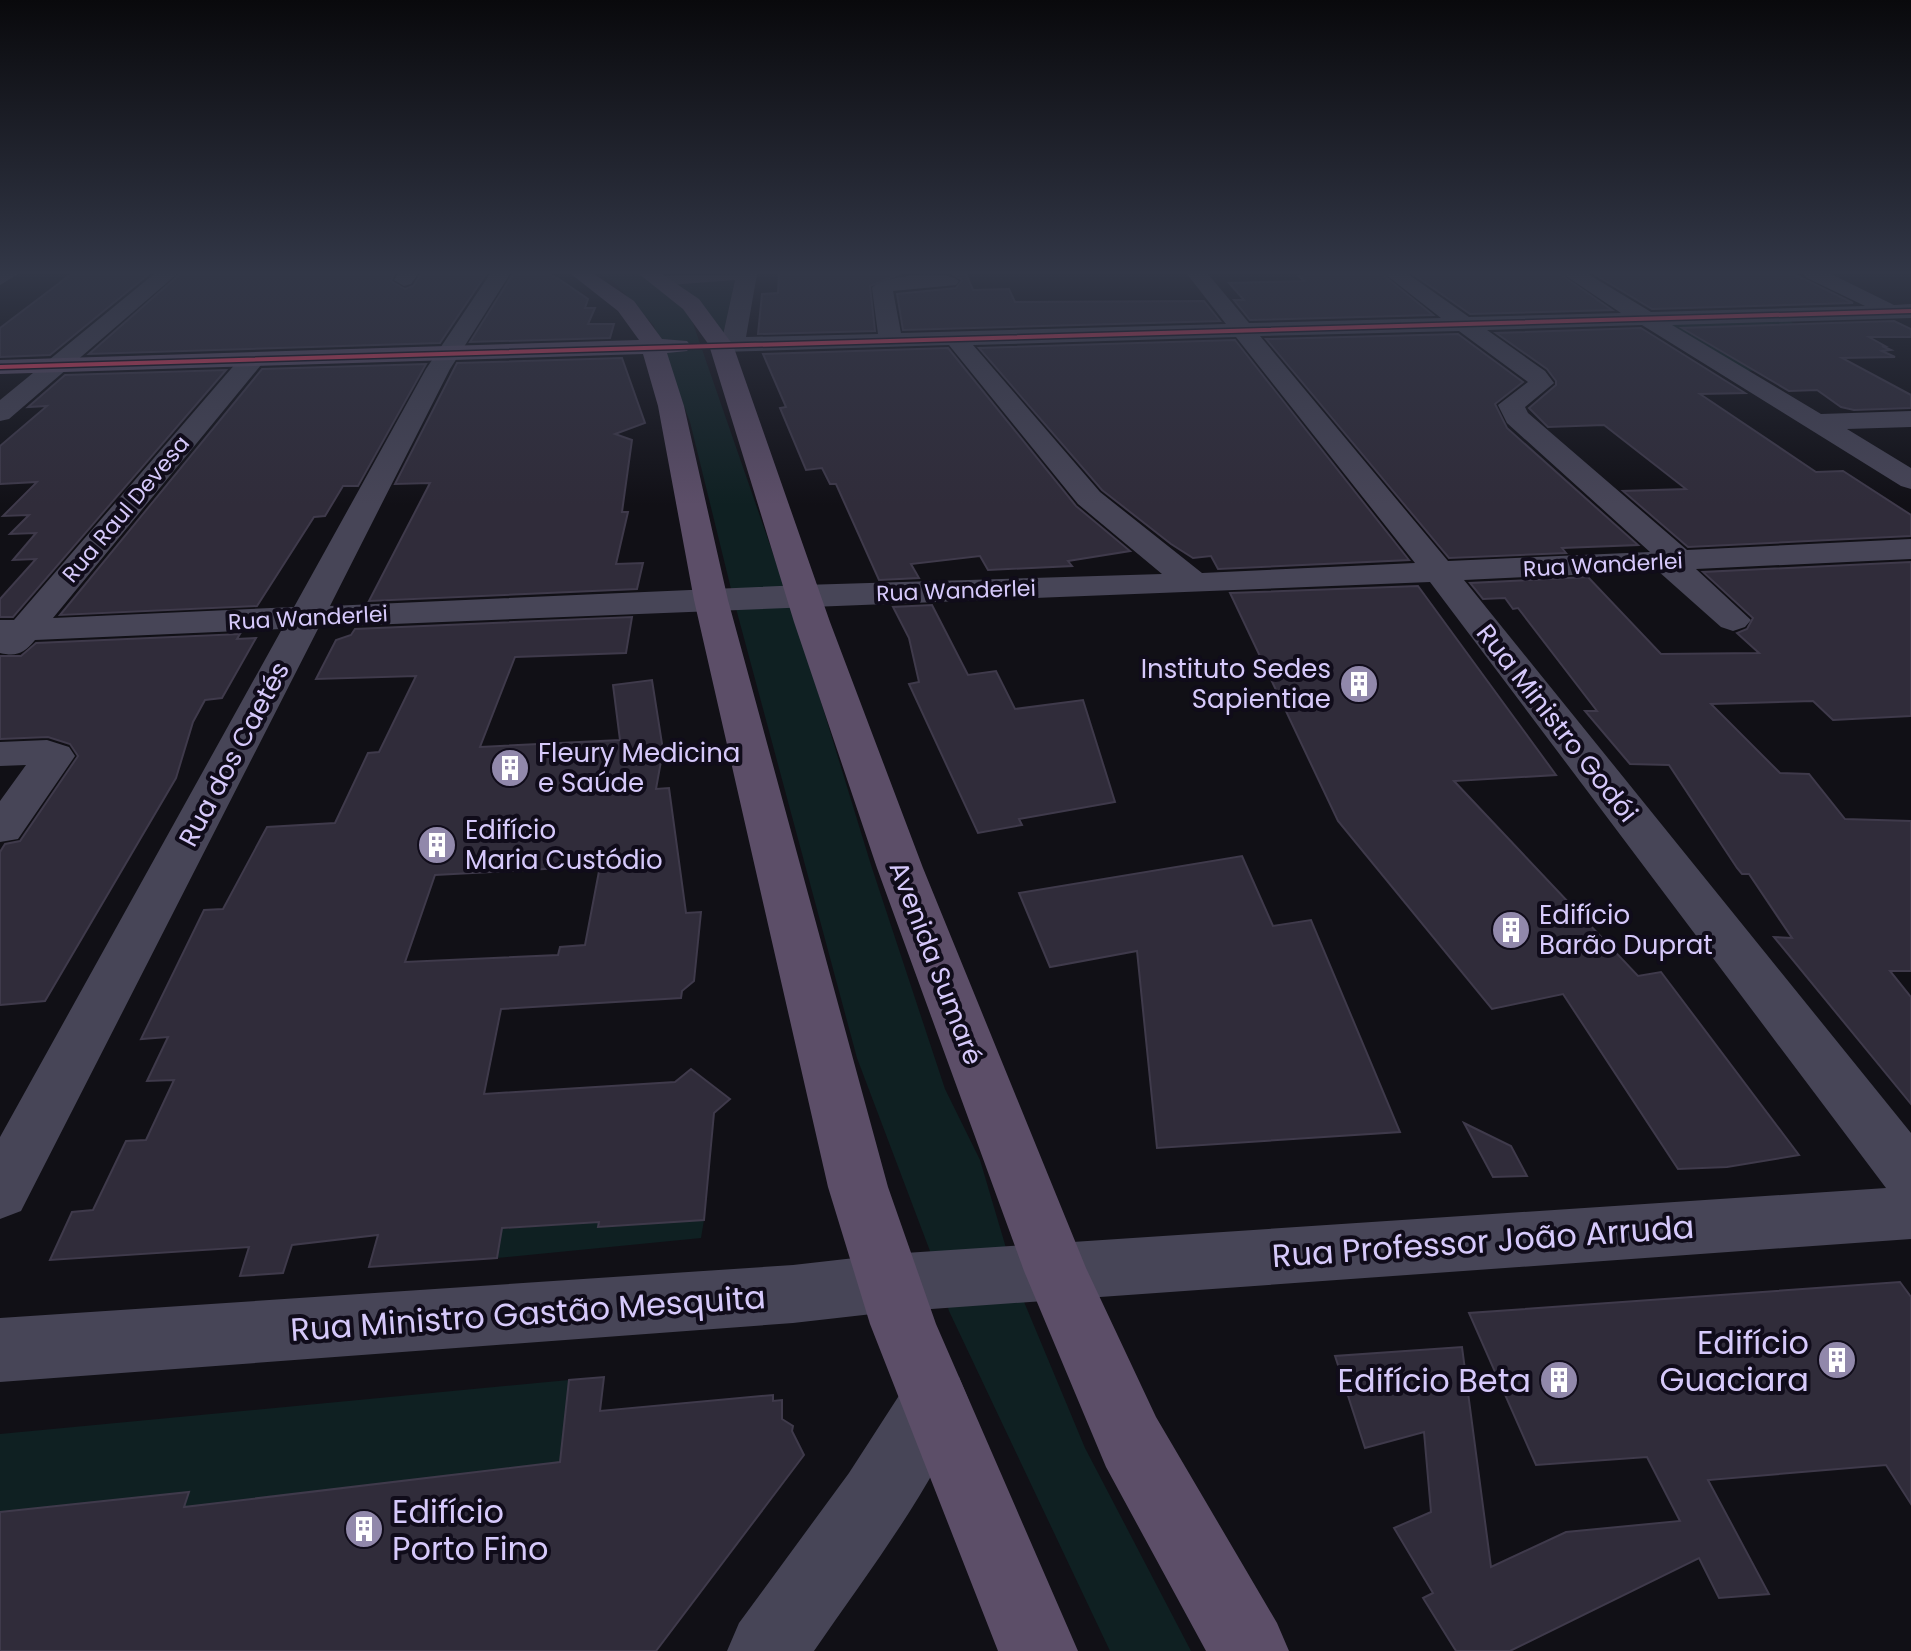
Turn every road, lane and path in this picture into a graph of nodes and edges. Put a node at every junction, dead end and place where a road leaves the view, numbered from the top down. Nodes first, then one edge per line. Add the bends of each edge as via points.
1 (75, 351) edge
2 (448, 351) edge
3 (534, 351) edge
4 (655, 351) edge
5 (723, 351) edge
6 (966, 351) edge
7 (1259, 351) edge
8 (1500, 351) edge
9 (1700, 351) edge
10 (446, 354) junction
11 (252, 360) junction
12 (58, 365) junction
13 (0, 367) edge
14 (0, 413) edge
15 (1911, 419) edge
16 (1818, 422) junction
17 (1911, 480) edge
18 (1911, 549) edge
19 (1674, 562) junction
20 (1440, 572) junction
21 (1194, 583) junction
22 (803, 595) junction
23 (711, 600) junction
24 (306, 618) junction
25 (1733, 620) dead end
26 (12, 630) edge
27 (0, 658) edge
28 (0, 754) edge
29 (2, 829) edge
30 (1911, 1176) edge
31 (0, 1193) edge
32 (1911, 1213) edge
33 (1056, 1271) junction
34 (890, 1283) junction
35 (0, 1350) edge
36 (935, 1401) junction
37 (767, 1651) edge
38 (1038, 1651) edge
39 (1249, 1651) edge

1 - 12 street
2 - 10 street, Rua dos Caetés
3 - 10 main road
4 - 23 main road
5 - 22 main road, Avenida Sumaré
6 - 21 street via 1089,498
7 - 20 street, Rua Ministro Godói
8 - 19 street via 1539,380 1511,405 1516,417
9 - 16 street
10 - 11 main road
10 - 24 street, Rua dos Caetés
11 - 12 main road
11 - 26 street, Rua Raul Devesa
12 - 13 main road
12 - 14 street
15 - 16 street
16 - 17 street
18 - 19 street, Rua Wanderlei
19 - 20 street, Rua Wanderlei
19 - 25 street
20 - 21 street, Rua Wanderlei
20 - 30 street, Rua Ministro Godói
21 - 22 street, Rua Wanderlei
22 - 23 street, Rua Wanderlei
22 - 33 main road, Avenida Sumaré via 900,868
23 - 24 street, Rua Wanderlei
23 - 34 main road via 826,1068
24 - 26 street, Rua Wanderlei
24 - 31 street, Rua dos Caetés
26 - 27 street, Rua Raul Devesa
28 - 29 street via 54,756
32 - 33 street, Rua Professor João Arruda
33 - 34 street, Rua Ministro Gastão Mesquita
33 - 39 main road, Avenida Sumaré via 1131,1442
34 - 35 street, Rua Ministro Gastão Mesquita
34 - 36 main road
36 - 37 street via 875,1499
36 - 38 main road

